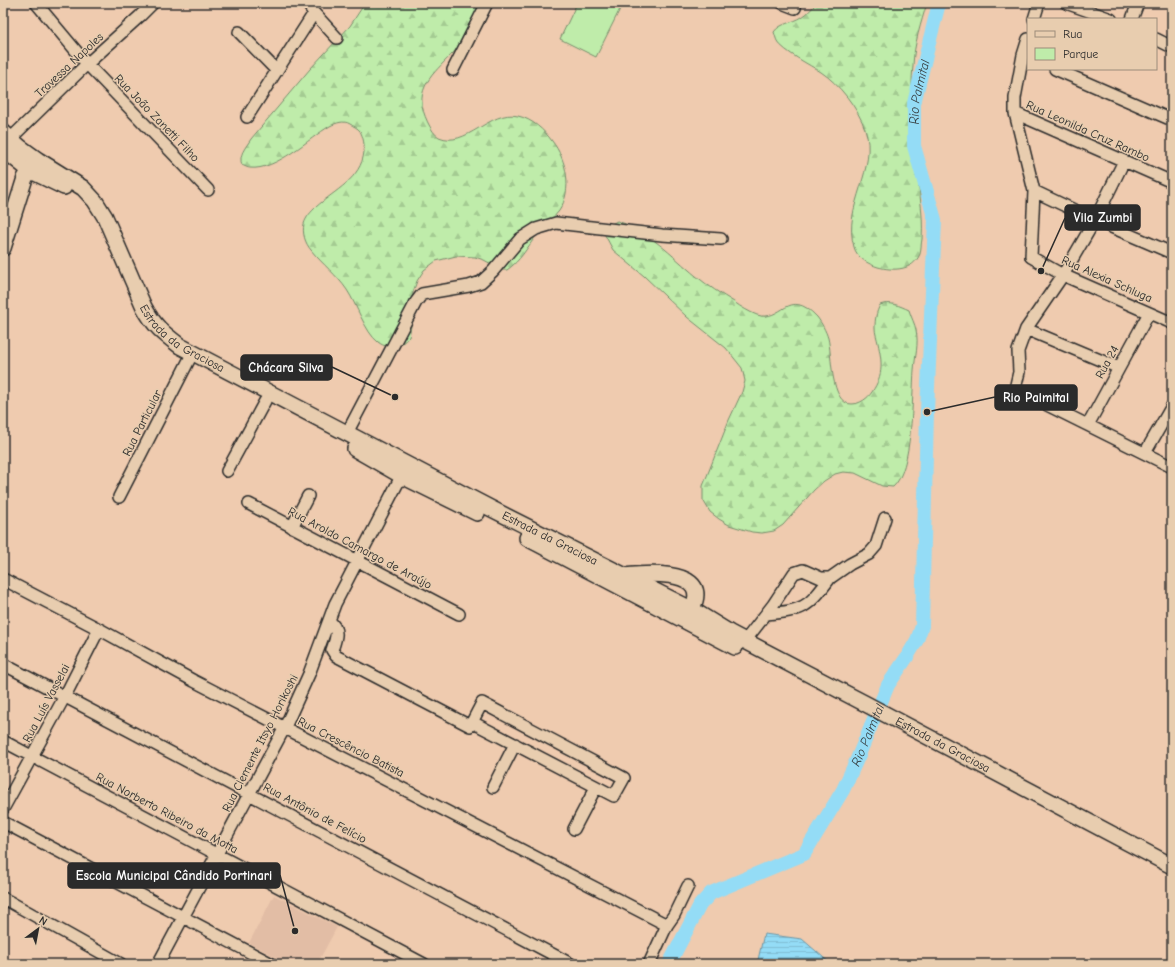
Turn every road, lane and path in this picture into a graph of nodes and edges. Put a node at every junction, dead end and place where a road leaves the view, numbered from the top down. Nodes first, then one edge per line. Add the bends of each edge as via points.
1 (36, 3) edge
2 (153, 3) edge
3 (307, 3) edge
4 (487, 3) edge
5 (782, 3) edge
6 (1039, 3) edge
7 (1066, 3) edge
8 (1138, 3) edge
9 (795, 8) dead end
10 (314, 13) junction
11 (1034, 18) edge
12 (1108, 18) edge
13 (1132, 18) edge
14 (239, 32) dead end
15 (337, 38) dead end
16 (1157, 40) edge
17 (1172, 47) edge
18 (1026, 56) edge
19 (87, 64) junction
20 (453, 70) dead end
21 (1057, 70) edge
22 (277, 71) junction
23 (1015, 113) junction
24 (247, 117) dead end
25 (1172, 120) edge
26 (5, 142) edge
27 (1124, 161) junction
28 (34, 165) junction
29 (1172, 182) edge
30 (208, 190) dead end
31 (1034, 191) junction
32 (1095, 220) junction
33 (722, 239) dead end
34 (3, 248) edge
35 (1172, 253) edge
36 (1063, 275) junction
37 (1149, 313) junction
38 (1172, 323) edge
39 (1026, 329) junction
40 (189, 360) junction
41 (1119, 368) junction
42 (265, 401) junction
43 (1172, 406) edge
44 (1088, 425) junction
45 (347, 433) junction
46 (1145, 453) junction
47 (1172, 467) edge
48 (405, 470) junction
49 (227, 471) dead end
50 (308, 496) dead end
51 (119, 497) dead end
52 (249, 504) dead end
53 (885, 518) dead end
54 (292, 527) junction
55 (358, 562) junction
56 (624, 576) junction
57 (830, 578) junction
58 (3, 579) edge
59 (459, 614) dead end
60 (687, 614) junction
61 (766, 614) junction
62 (329, 621) junction
63 (99, 629) junction
64 (745, 641) junction
65 (3, 664) edge
66 (65, 696) junction
67 (864, 708) junction
68 (472, 722) junction
69 (892, 722) junction
70 (285, 727) junction
71 (3, 741) edge
72 (515, 744) junction
73 (33, 757) junction
74 (493, 786) dead end
75 (596, 787) junction
76 (250, 794) junction
77 (3, 809) edge
78 (3, 822) edge
79 (574, 829) dead end
80 (217, 854) junction
81 (1172, 866) edge
82 (1172, 874) edge
83 (688, 886) dead end
84 (3, 898) edge
85 (183, 918) junction
86 (667, 924) junction
87 (122, 964) edge
88 (158, 964) edge
89 (272, 964) edge
90 (424, 964) edge
91 (571, 964) edge
92 (649, 964) edge

1 - 19 street, Rua João Zanetti Filho
2 - 19 street, Travessa Napoles
3 - 10 street
4 - 20 street
5 - 9 street
6 - 11 street
7 - 12 street
8 - 13 street
10 - 15 street
10 - 22 street
14 - 22 street
16 - 17 street
18 - 23 street
19 - 26 street, Travessa Napoles
19 - 30 street, Rua João Zanetti Filho
21 - 25 street
22 - 24 street
23 - 27 street, Rua Leonilda Cruz Rambo
23 - 31 street
26 - 28 main road, Estrada da Graciosa
27 - 29 street, Rua Leonilda Cruz Rambo
27 - 32 street
28 - 34 main road via 25,178
28 - 40 main road, Estrada da Graciosa via 89,208 138,315 164,345
28 - 45 main road, Estrada da Graciosa via 83,188 95,201 105,217 151,321 164,334 180,346
31 - 32 street
31 - 36 street, Rua Alexia Schluga via 1031,257
32 - 35 street
32 - 36 street
33 - 45 street via 556,223 536,229 520,239 481,282 422,294
36 - 37 street, Rua Alexia Schluga
36 - 39 street
37 - 38 street, Rua Alexia Schluga
37 - 41 street, Rua 24
39 - 41 street
39 - 44 street via 1018,351 1019,372 1015,389
40 - 42 main road, Estrada da Graciosa
40 - 51 street, Rua Particular
41 - 44 street, Rua 24
42 - 48 main road, Estrada da Graciosa
42 - 49 street
43 - 46 street
44 - 46 street
45 - 48 main road, Estrada da Graciosa
46 - 47 street
48 - 55 street, Rua Clemente Itsyo Horikoshi
48 - 56 main road, Estrada da Graciosa via 490,508
48 - 60 main road, Estrada da Graciosa via 516,533
50 - 54 street
52 - 54 street, Rua Aroldo Camargo de Araújo
53 - 57 street via 876,546 869,554
54 - 55 street, Rua Aroldo Camargo de Araújo
55 - 59 street, Rua Aroldo Camargo de Araújo
55 - 62 street, Rua Clemente Itsyo Horikoshi via 335,604
56 - 60 main road, Estrada da Graciosa
56 - 60 main road via 667,574 684,580 693,587 696,595
57 - 61 street via 814,599 796,611
57 - 61 street via 821,578 803,570 794,573
58 - 63 street, Rua Crescêncio Batista
60 - 64 main road, Estrada da Graciosa
60 - 67 main road, Estrada da Graciosa
61 - 64 street
62 - 68 street via 337,632 332,650 336,656 470,726
62 - 70 street, Rua Clemente Itsyo Horikoshi
63 - 66 street, Rua Luís Vasselai
63 - 70 street, Rua Crescêncio Batista
64 - 67 main road, Estrada da Graciosa
65 - 66 street, Rua Antônio de Felício
66 - 73 street, Rua Luís Vasselai
66 - 76 street, Rua Antônio de Felício
67 - 69 main road, Estrada da Graciosa
68 - 72 street
68 - 75 street via 482,703 624,778 614,796
69 - 81 main road, Estrada da Graciosa
69 - 82 main road, Estrada da Graciosa
70 - 76 street, Rua Clemente Itsyo Horikoshi
70 - 86 street, Rua Crescêncio Batista
71 - 73 street, Rua Norberto Ribeiro da Motta
72 - 74 street
72 - 75 street
73 - 77 street, Rua Luís Vasselai
73 - 80 street, Rua Norberto Ribeiro da Motta
75 - 79 street
76 - 80 street, Rua Clemente Itsyo Horikoshi
76 - 91 street, Rua Antônio de Felício
78 - 85 street
80 - 85 street, Rua Clemente Itsyo Horikoshi
80 - 90 street, Rua Norberto Ribeiro da Motta
83 - 86 street
84 - 87 street
85 - 88 street, Rua Clemente Itsyo Horikoshi
85 - 89 street
86 - 92 street

